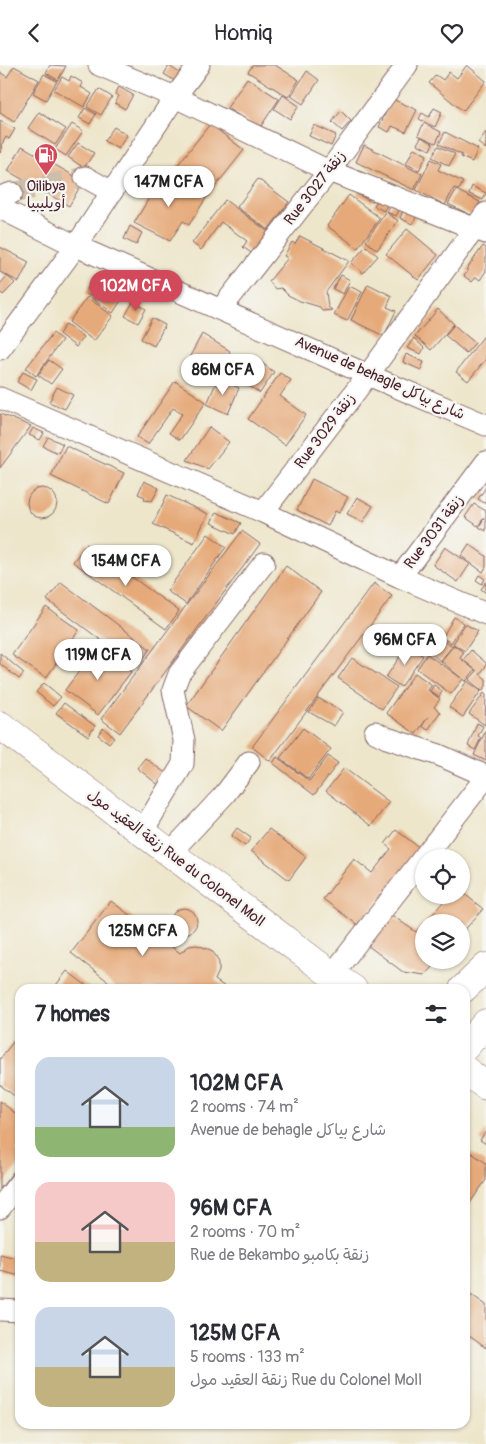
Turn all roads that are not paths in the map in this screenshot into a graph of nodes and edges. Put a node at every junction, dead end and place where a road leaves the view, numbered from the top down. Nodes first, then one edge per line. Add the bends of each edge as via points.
1 (99, 65) edge
2 (199, 65) edge
3 (407, 65) edge
4 (175, 97) junction
5 (329, 171) junction
6 (85, 177) tunnel mouth
7 (112, 192) junction
8 (4, 199) edge
9 (482, 224) edge
10 (76, 245) junction
11 (221, 309) junction
12 (0, 349) edge
13 (368, 375) junction
14 (0, 398) edge
15 (486, 425) edge
16 (486, 462) edge
17 (263, 512) junction
18 (264, 563) dead end
19 (400, 577) junction
20 (486, 614) edge
21 (0, 725) edge
22 (375, 732) dead end
23 (249, 762) dead end
24 (486, 777) edge
25 (142, 832) junction
26 (170, 853) junction
27 (486, 967) edge
28 (343, 982) edge
29 (468, 984) edge
30 (486, 1023) edge
31 (470, 1041) edge
32 (470, 1074) edge
33 (486, 1086) edge
34 (15, 1189) edge
35 (0, 1208) edge
36 (0, 1310) edge
37 (15, 1311) edge

1 - 4 street
2 - 4 street
3 - 5 street, Rue 3027 زنقة
4 - 5 street
4 - 7 street
5 - 9 street
5 - 11 street, Rue 3027 زنقة
6 - 7 street
7 - 10 street
8 - 10 street, Avenue de behagle شارع بياكل
9 - 13 street, Rue 3029 زنقة
10 - 11 street, Avenue de behagle شارع بياكل
10 - 12 street
11 - 13 street, Avenue de behagle شارع بياكل
13 - 15 street, Avenue de behagle شارع بياكل
13 - 17 street, Rue 3029 زنقة
14 - 17 street
16 - 19 street, Rue 3031 زنقة
17 - 19 street
18 - 25 street via 179,674 173,690 184,740 183,765
19 - 20 street
21 - 25 main road, زنقة العقيد مول Rue du Colonel Moll
22 - 24 street via 439,755
23 - 26 street via 225,794
24 - 28 street
25 - 26 main road, زنقة العقيد مول Rue du Colonel Moll
26 - 28 main road, زنقة العقيد مول Rue du Colonel Moll
27 - 29 main road
30 - 31 main road
32 - 33 main road
34 - 35 street
36 - 37 street

